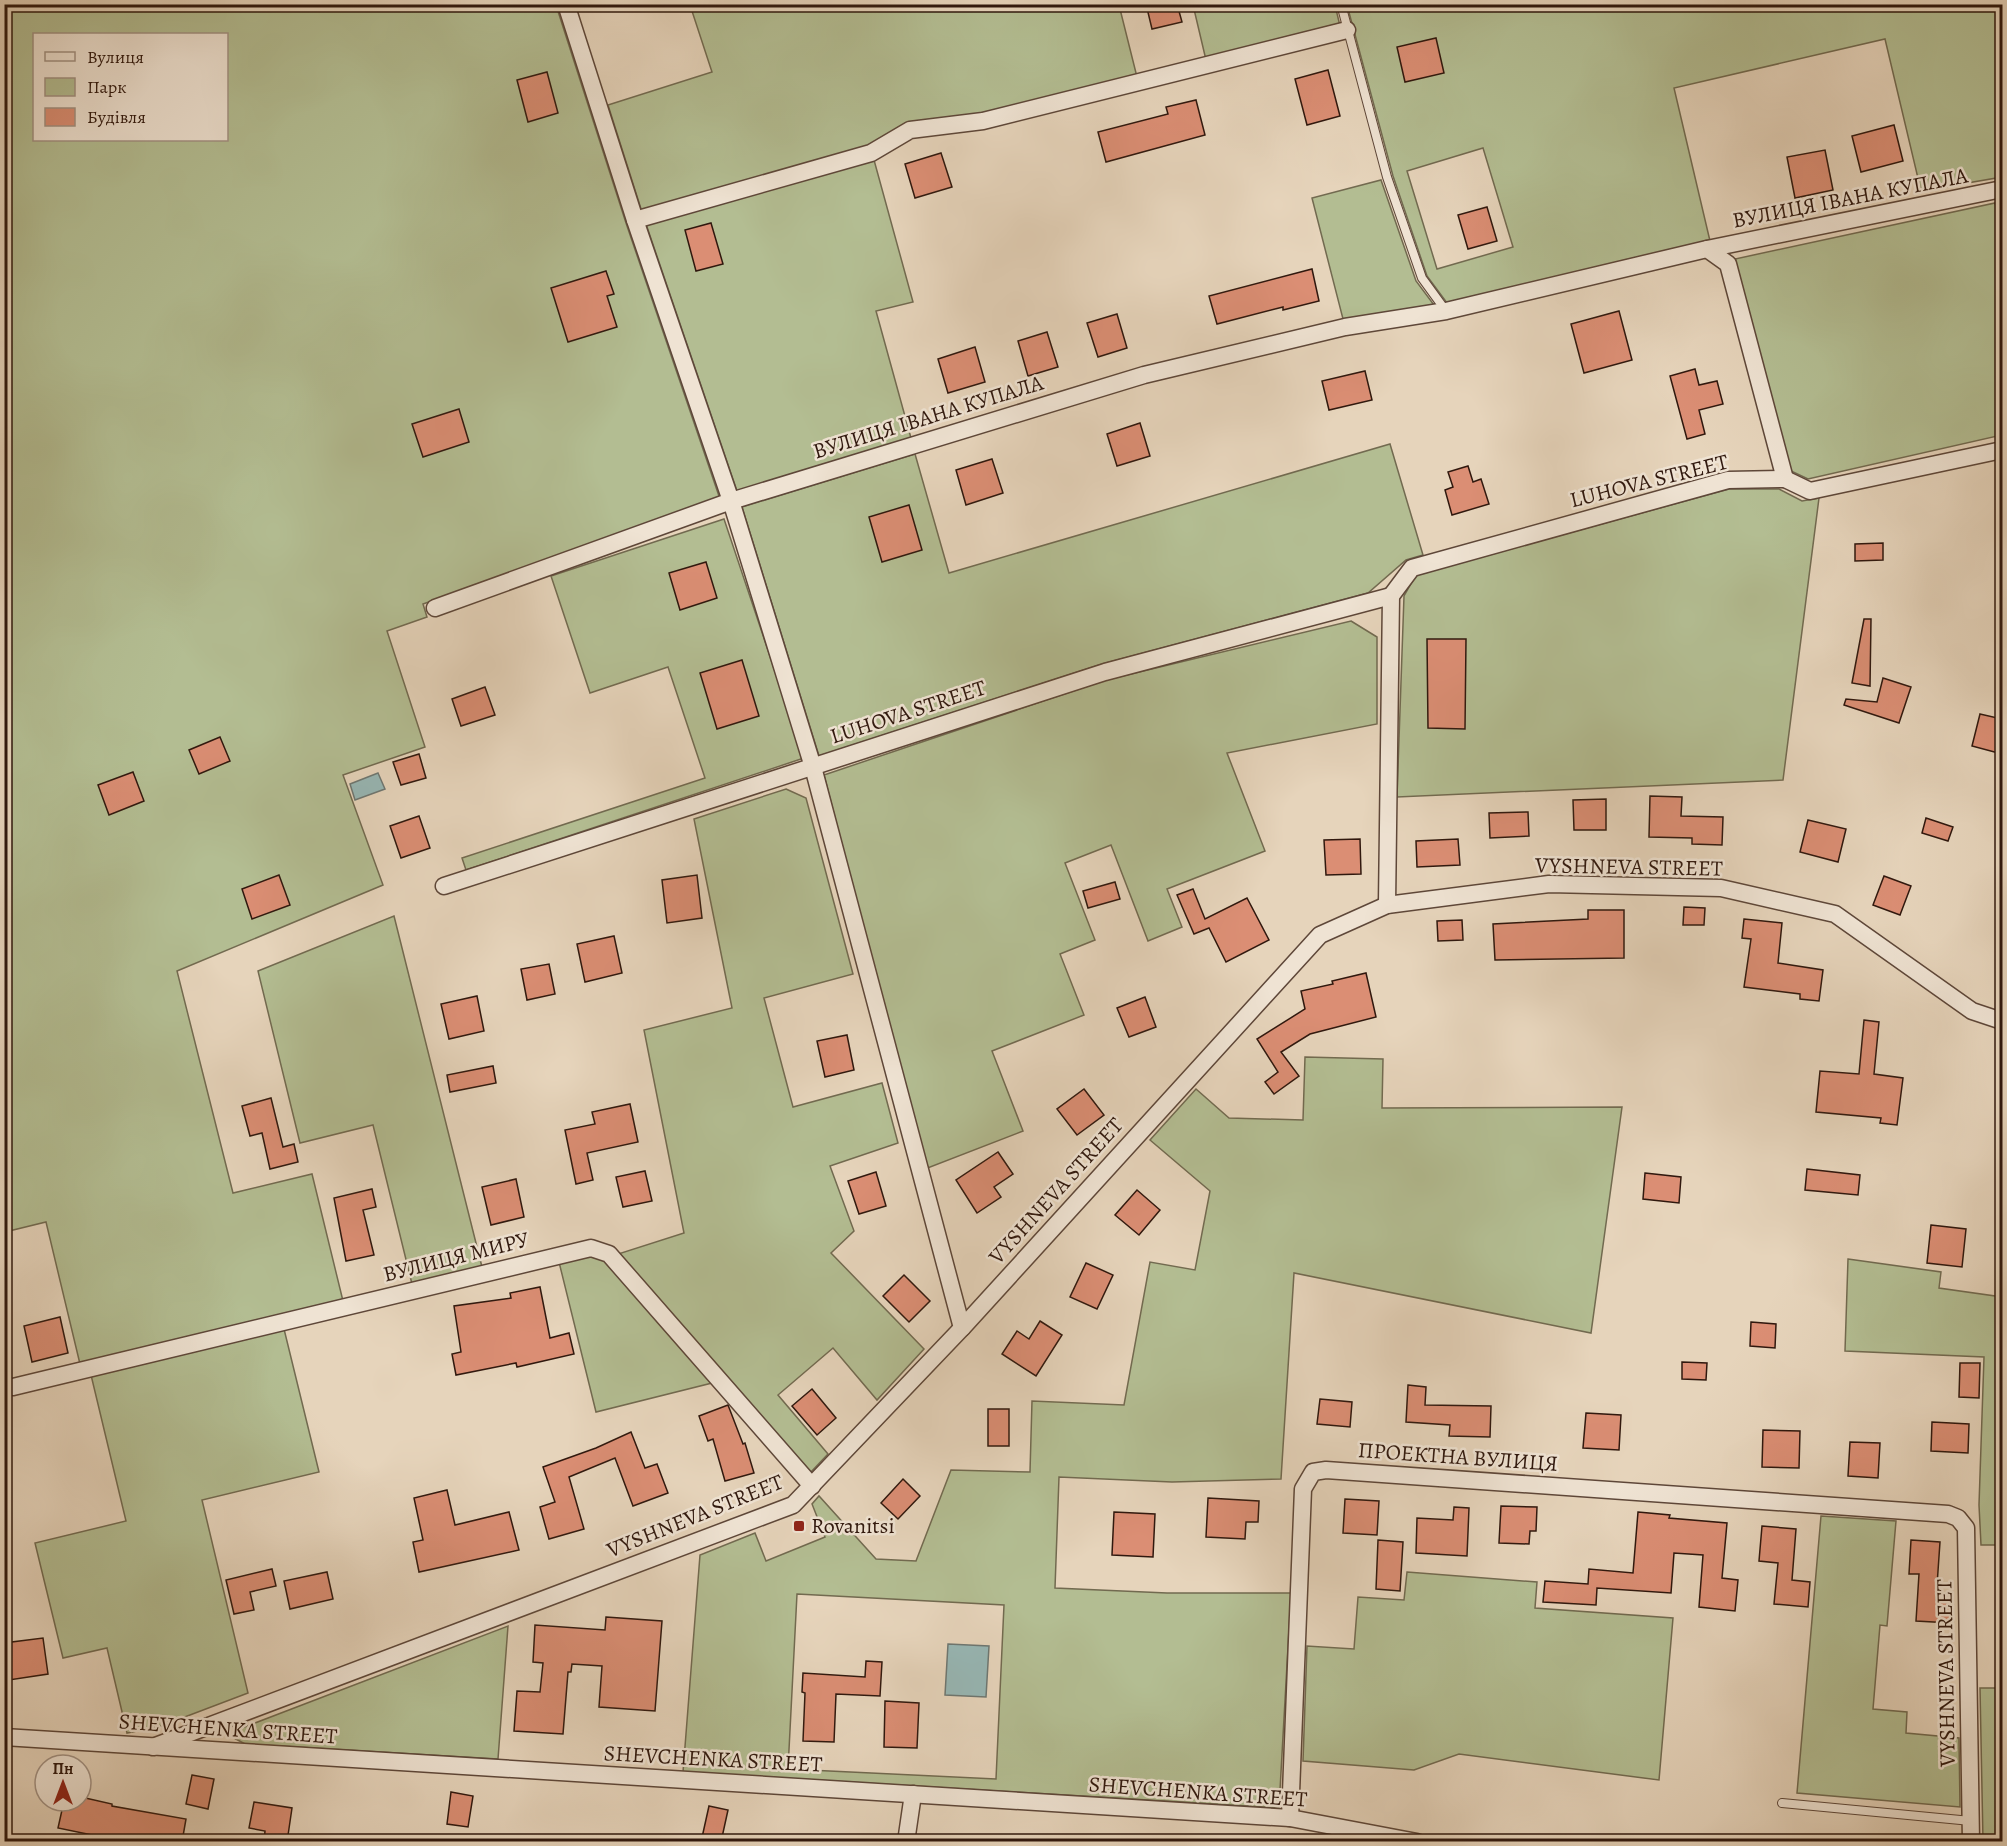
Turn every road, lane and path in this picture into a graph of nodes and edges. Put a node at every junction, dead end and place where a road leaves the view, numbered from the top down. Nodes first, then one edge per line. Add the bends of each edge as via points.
1 (566, 4) edge
2 (1341, 4) edge
3 (1347, 30) junction
4 (2002, 189) edge
5 (635, 220) junction
6 (1707, 249) junction
7 (1446, 311) junction
8 (2002, 450) edge
9 (1785, 479) junction
10 (731, 501) junction
11 (1391, 596) junction
12 (435, 608) dead end
13 (813, 767) junction
14 (444, 886) dead end
15 (1387, 905) junction
16 (2002, 1021) edge
17 (962, 1328) junction
18 (13, 1387) dead end
19 (812, 1486) junction
20 (1948, 1514) joint
21 (4, 1737) edge
22 (153, 1748) junction
23 (913, 1794) junction
24 (1782, 1803) dead end
25 (1290, 1818) junction
26 (1971, 1821) junction
27 (906, 1842) edge
28 (1417, 1842) edge
29 (1971, 1842) edge

1 - 5 street
2 - 3 lane
3 - 5 street via 983,121 910,130 871,153
3 - 7 lane via 1387,177 1422,278
4 - 6 street, ВУЛИЦЯ ІВАНА КУПАЛА
5 - 10 street
6 - 7 street, ВУЛИЦЯ ІВАНА КУПАЛА
6 - 9 street via 1728,264
7 - 10 street, ВУЛИЦЯ ІВАНА КУПАЛА via 1345,327 1144,375
8 - 9 street, LUHOVA STREET via 1810,491
9 - 11 street, LUHOVA STREET via 1728,480 1412,568
10 - 12 street, ВУЛИЦЯ ІВАНА КУПАЛА
10 - 13 street
11 - 13 street, LUHOVA STREET via 1104,672
11 - 15 street
13 - 14 street, LUHOVA STREET
13 - 17 street
15 - 16 street, VYSHNEVA STREET via 1549,884 1721,888 1835,914 1972,1011
15 - 17 street, VYSHNEVA STREET via 1320,935
17 - 19 street, VYSHNEVA STREET
18 - 19 street, ВУЛИЦЯ МИРУ via 591,1248 609,1254
19 - 22 street, VYSHNEVA STREET via 793,1505
20 - 25 street, ПРОЕКТНА ВУЛИЦЯ via 1313,1472 1303,1488
20 - 26 street, VYSHNEVA STREET via 1966,1528
21 - 22 street, SHEVCHENKA STREET
22 - 23 street, SHEVCHENKA STREET
23 - 25 street, SHEVCHENKA STREET
23 - 27 street
24 - 26 lane
25 - 28 street, SHEVCHENKA STREET
26 - 29 street, VYSHNEVA STREET

